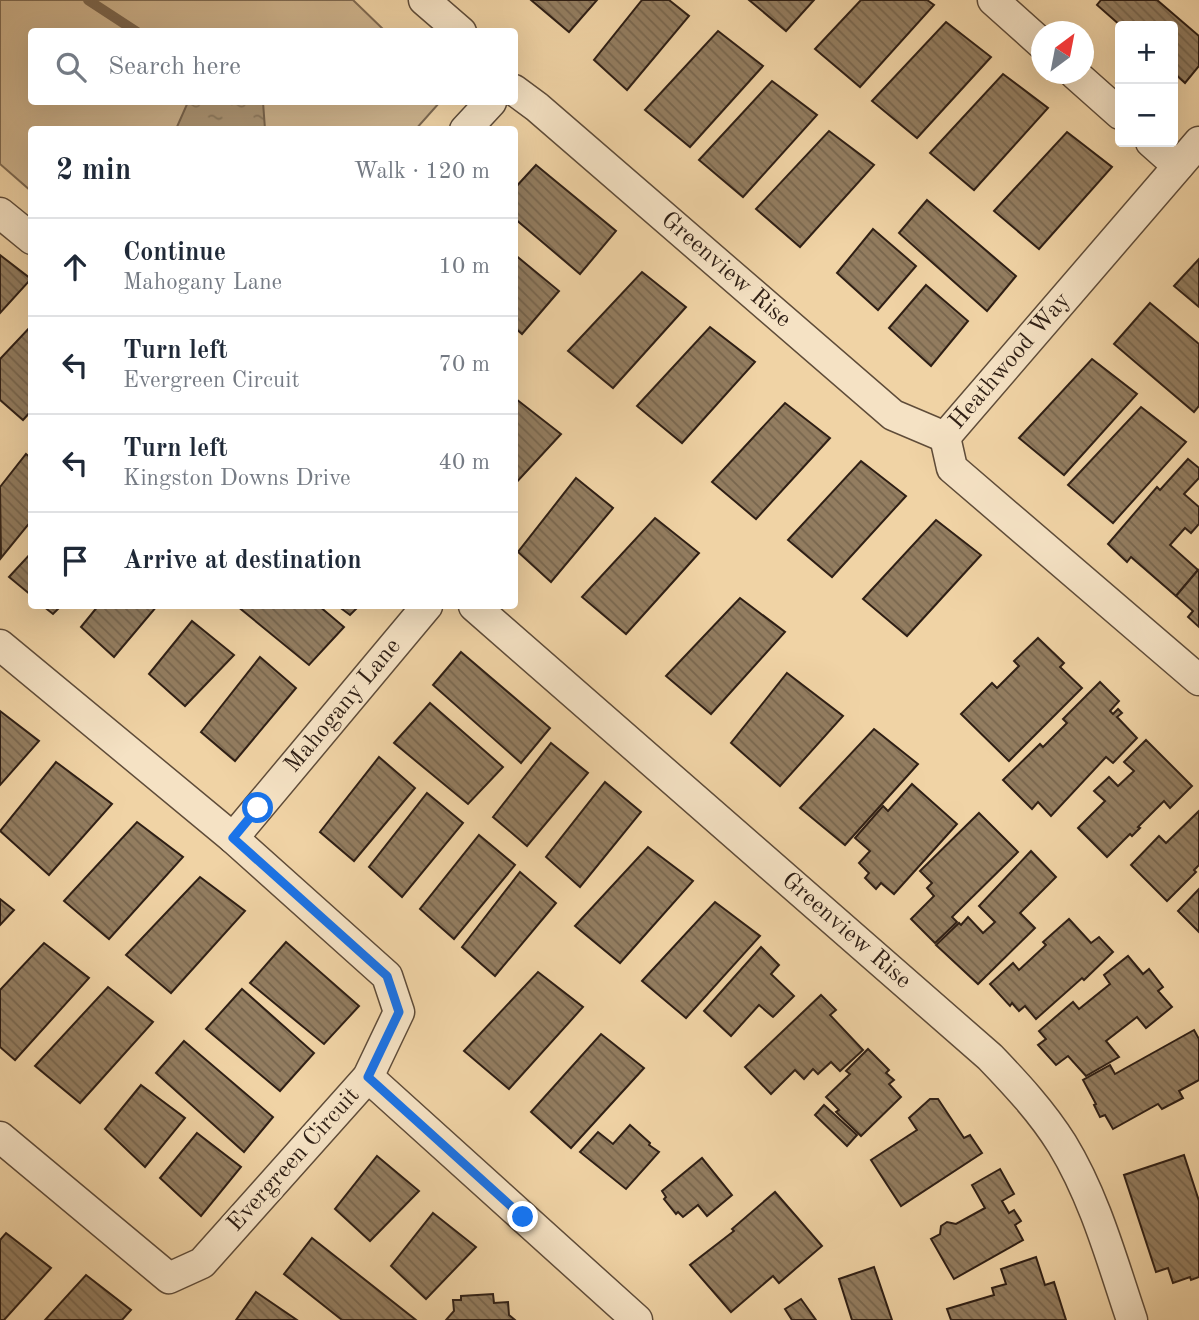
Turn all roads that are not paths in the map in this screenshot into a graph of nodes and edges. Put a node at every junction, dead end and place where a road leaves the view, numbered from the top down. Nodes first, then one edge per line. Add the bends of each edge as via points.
1 (424, 0) edge
2 (993, 0) edge
3 (456, 28) edge
4 (1031, 35) edge
5 (1086, 84) edge
6 (518, 93) edge
7 (488, 105) edge
8 (1115, 110) edge
9 (469, 126) edge
10 (1199, 142) edge
11 (1157, 147) edge
12 (1178, 166) junction
13 (0, 213) edge
14 (28, 236) edge
15 (945, 437) junction
16 (424, 609) edge
17 (477, 609) edge
18 (0, 645) edge
19 (1199, 680) edge
20 (233, 838) junction
21 (368, 1077) junction
22 (0, 1137) edge
23 (637, 1320) edge
24 (1132, 1320) edge

1 - 3 street
2 - 4 street
5 - 8 street
6 - 15 street, Greenview Rise via 893,415
7 - 9 street
10 - 12 street, Heathwood Way
11 - 12 street
12 - 15 street, Heathwood Way
13 - 14 street
15 - 19 street, Heathwood Way via 952,468
16 - 20 street, Mahogany Lane
17 - 24 street, Greenview Rise via 990,1056 1028,1097 1062,1144 1087,1192
18 - 20 street, Evergreen Circuit
20 - 21 street, Evergreen Circuit via 387,976 399,1012
21 - 22 street, Evergreen Circuit via 202,1262 169,1278
21 - 23 street

